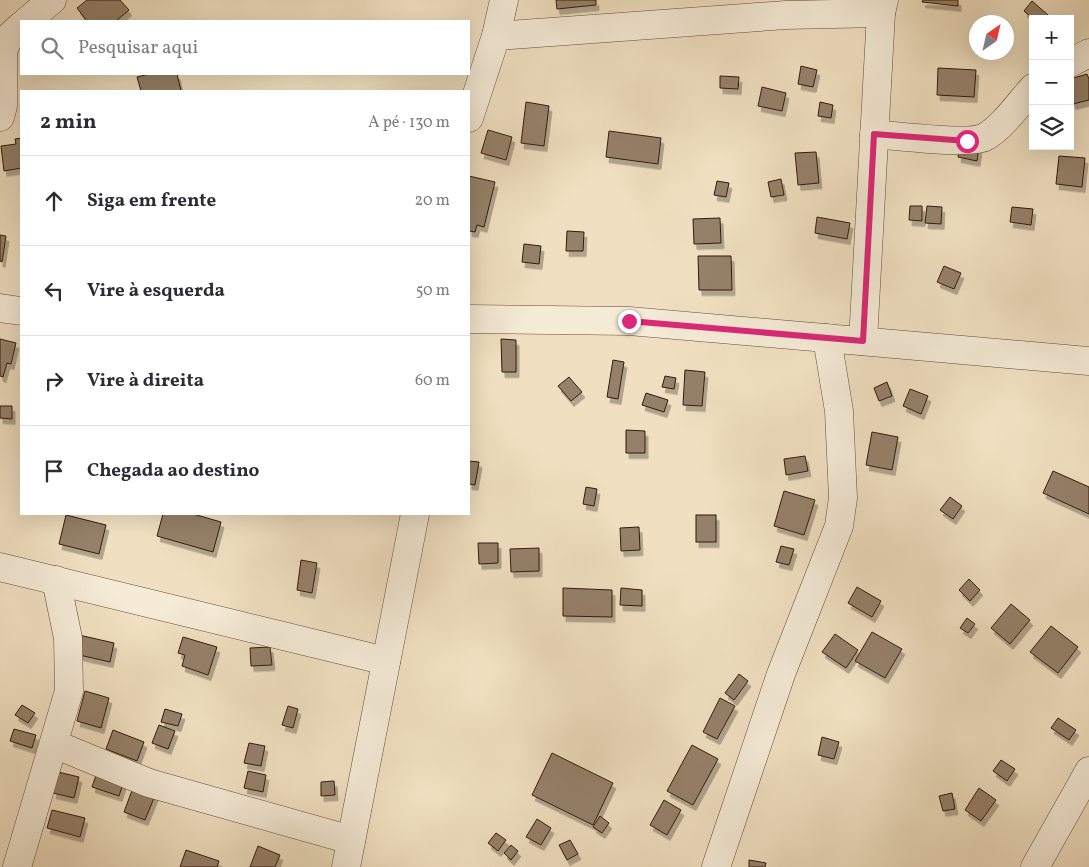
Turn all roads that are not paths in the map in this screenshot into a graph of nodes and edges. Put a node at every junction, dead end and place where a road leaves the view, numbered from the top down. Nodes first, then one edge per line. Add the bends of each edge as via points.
1 (52, 0) edge
2 (504, 0) edge
3 (882, 7) edge
4 (28, 20) edge
5 (20, 27) edge
6 (496, 36) junction
7 (1089, 53) edge
8 (1074, 61) edge
9 (1029, 92) edge
10 (470, 115) edge
11 (0, 117) edge
12 (874, 134) junction
13 (0, 308) edge
14 (20, 311) edge
15 (470, 319) edge
16 (827, 338) junction
17 (863, 341) junction
18 (1089, 361) edge
19 (415, 515) edge
20 (0, 567) edge
21 (56, 580) junction
22 (386, 661) junction
23 (54, 744) junction
24 (1089, 771) edge
25 (1080, 800) edge
26 (351, 840) junction
27 (17, 867) edge
28 (346, 867) edge
29 (716, 867) edge
30 (1035, 867) edge

1 - 4 street
2 - 6 street
3 - 6 street
3 - 12 street
5 - 11 street via 8,37 2,51 3,106
6 - 10 street
7 - 8 street
9 - 12 street via 984,138 967,141
12 - 17 street
13 - 14 street
15 - 16 street via 629,321
16 - 17 street
16 - 29 street via 839,411 843,498 839,526 781,674
17 - 18 street
19 - 22 street
20 - 21 street
21 - 22 street
21 - 23 street via 68,638 69,691
22 - 26 street
23 - 26 street via 148,783
23 - 27 street
24 - 25 street
25 - 30 street
26 - 28 street

